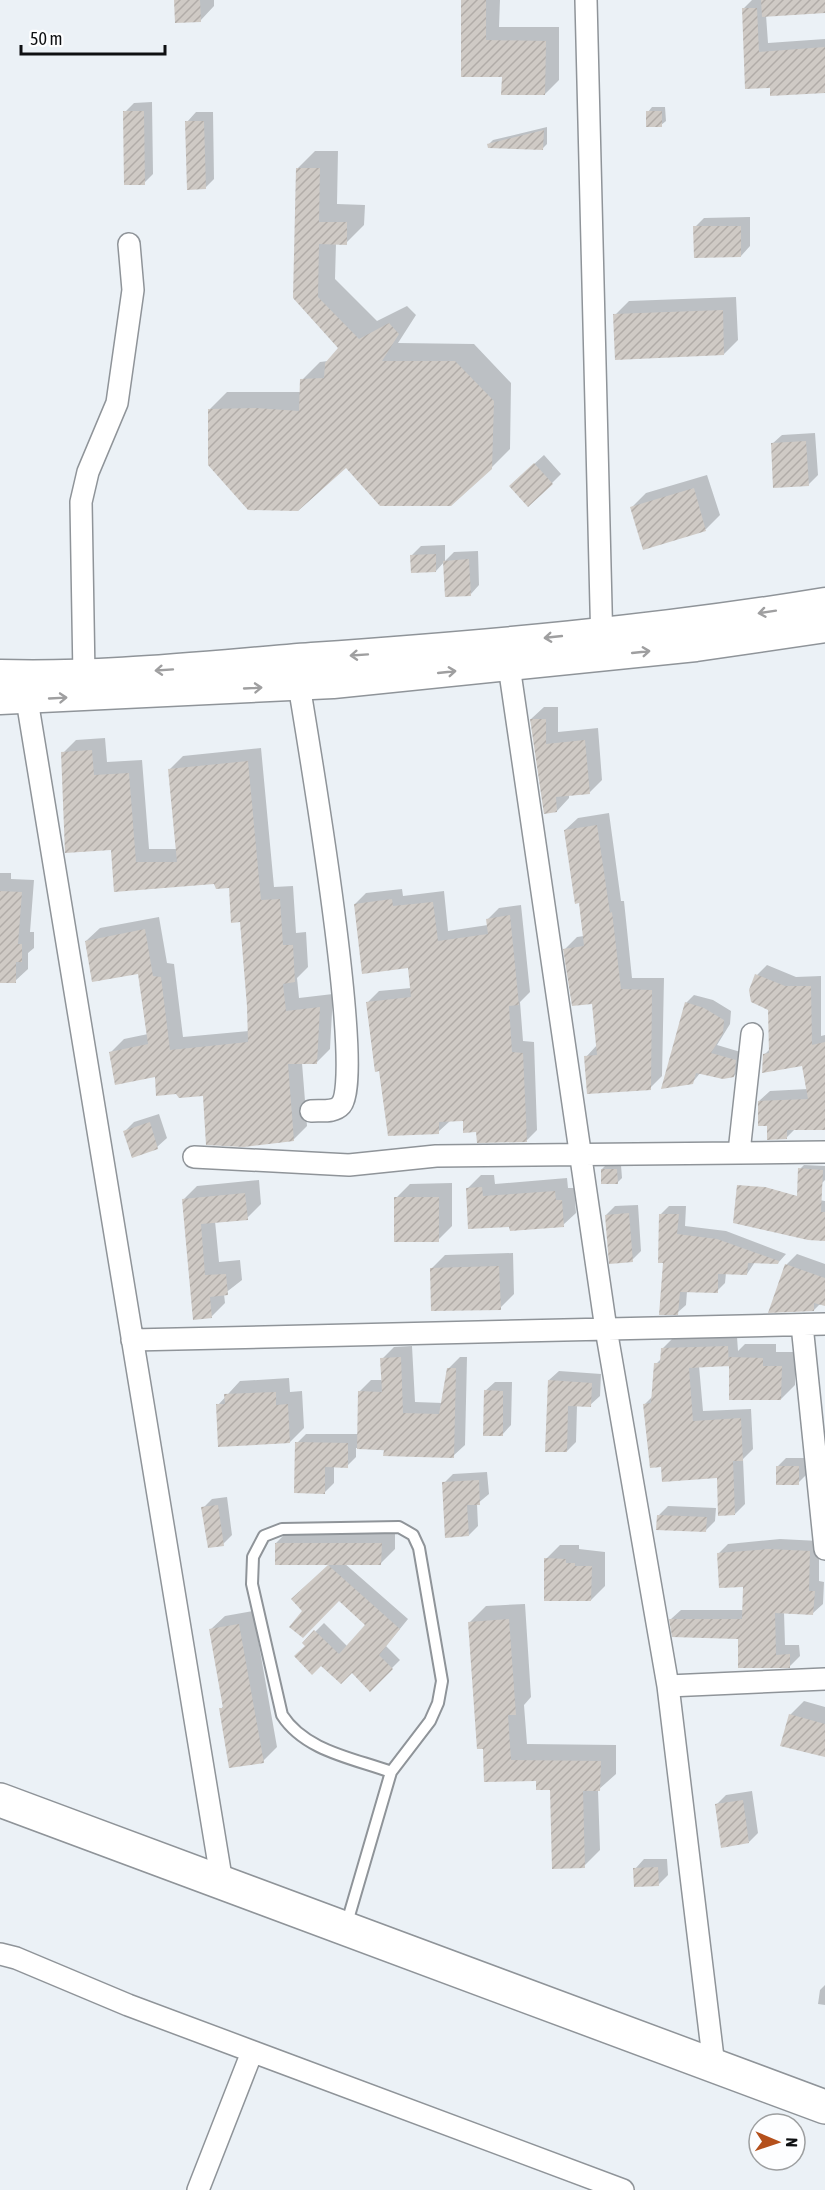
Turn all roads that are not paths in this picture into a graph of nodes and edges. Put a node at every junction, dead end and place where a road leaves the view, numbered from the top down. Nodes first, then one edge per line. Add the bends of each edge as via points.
1 (586, 0) edge
2 (129, 244) dead end
3 (825, 603) edge
4 (825, 627) edge
5 (601, 644) junction
6 (509, 666) junction
7 (84, 676) junction
8 (299, 685) junction
9 (14, 688) edge
10 (752, 1034) dead end
11 (311, 1111) dead end
12 (739, 1152) junction
13 (825, 1152) edge
14 (581, 1154) junction
15 (194, 1157) dead end
16 (802, 1324) junction
17 (825, 1324) edge
18 (606, 1329) junction
19 (132, 1340) junction
20 (825, 1549) edge
21 (825, 1679) edge
22 (668, 1686) junction
23 (391, 1772) junction
24 (0, 1800) edge
25 (222, 1883) junction
26 (345, 1929) junction
27 (0, 1954) edge
28 (252, 2052) junction
29 (714, 2066) junction
30 (825, 2107) edge
31 (198, 2190) edge
32 (623, 2190) edge

1 - 5 street
2 - 7 street via 133,290 117,403 88,472 81,502
3 -> 5 main road
5 -> 4 main road via 696,646
5 - 6 main road
5 -> 7 main road via 387,653
8 -> 6 main road
6 - 14 street
7 - 9 main road
9 -> 8 main road
8 - 11 street via 333,904 347,1050 347,1088 342,1104 334,1110
9 - 19 street
10 - 12 street
12 - 13 street
12 - 14 street
14 - 15 street via 436,1155 349,1165
14 - 18 street
16 - 17 street
16 - 18 street
16 - 20 street
18 - 19 street
18 - 22 street
19 - 25 street
21 - 22 street
22 - 29 street
23 - 23 lane via 430,1721 442,1681 419,1548 413,1535 399,1527 282,1529 264,1536 253,1557 252,1584 282,1715 291,1730 309,1743
23 - 26 lane
24 - 25 highway
25 - 26 highway
26 - 29 highway
27 - 28 street
28 - 31 street
28 - 32 street
29 - 30 highway

